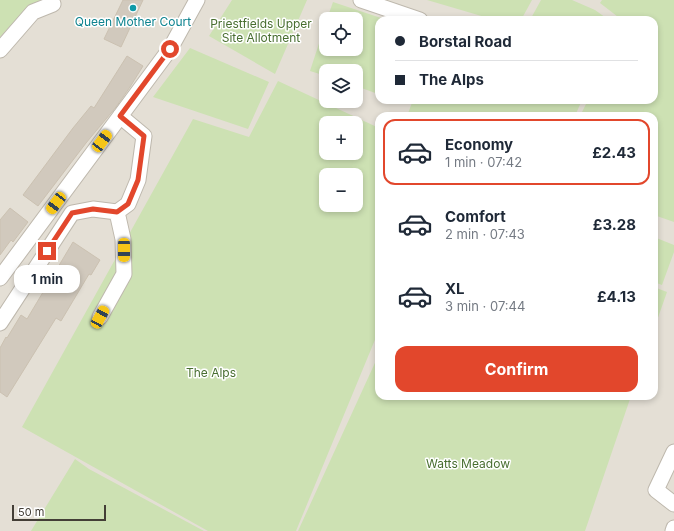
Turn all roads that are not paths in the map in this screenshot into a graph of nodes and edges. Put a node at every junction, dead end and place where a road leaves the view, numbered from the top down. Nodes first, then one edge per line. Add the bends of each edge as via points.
1 (196, 0) edge
2 (361, 0) edge
3 (53, 4) dead end
4 (408, 16) edge
5 (0, 50) edge
6 (120, 116) junction
7 (117, 212) junction
8 (0, 278) edge
9 (100, 317) dead end
10 (0, 323) edge
11 (674, 452) edge
12 (674, 504) edge
13 (674, 528) edge
14 (673, 531) edge

1 - 6 street via 170,49
2 - 4 street
3 - 5 street via 33,12
6 - 7 street via 144,136 138,180 128,204
6 - 8 street
7 - 9 street via 123,239 124,274
7 - 10 street via 93,209 72,213
11 - 12 street via 656,490
13 - 14 street

